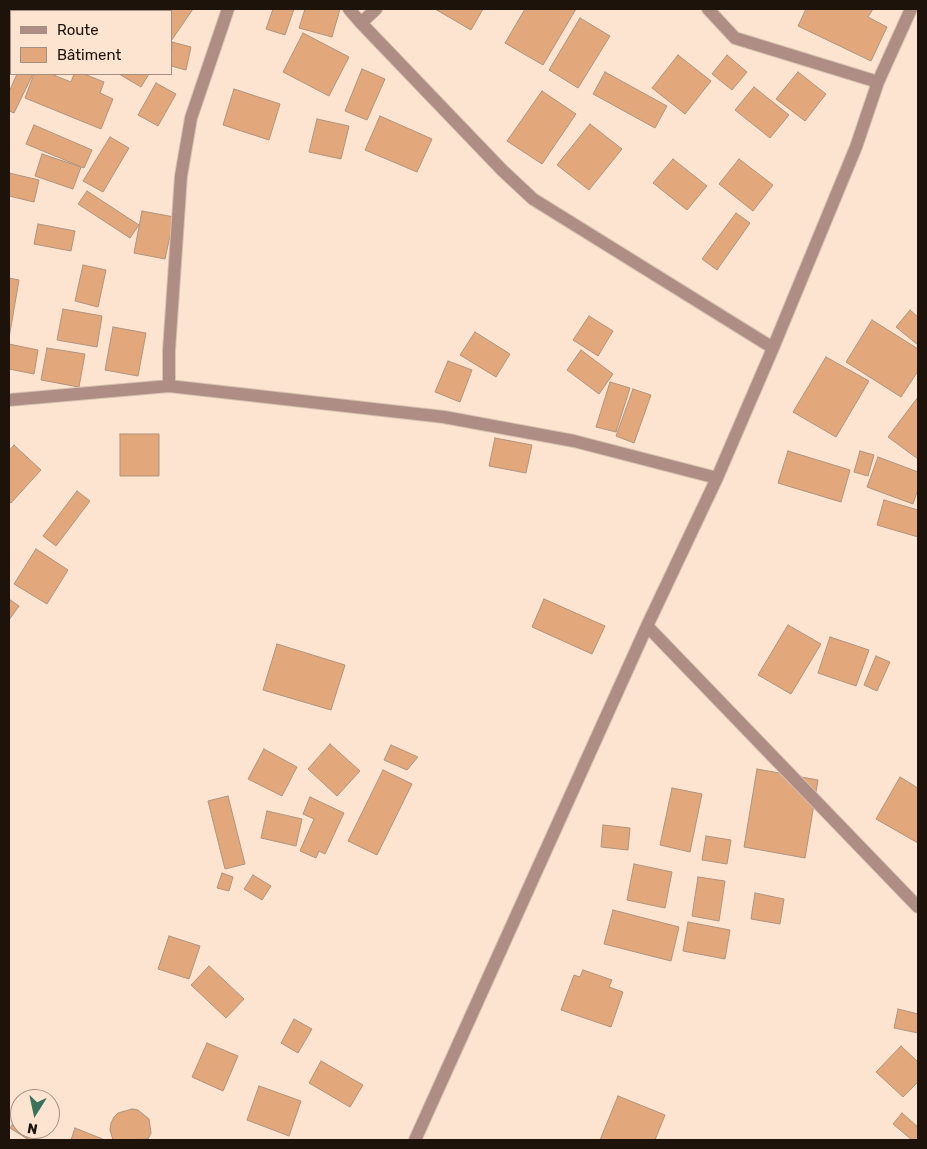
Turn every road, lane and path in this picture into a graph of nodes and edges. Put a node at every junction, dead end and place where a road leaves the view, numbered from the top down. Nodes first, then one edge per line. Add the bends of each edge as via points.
1 (228, 9) edge
2 (349, 9) edge
3 (376, 9) edge
4 (708, 9) edge
5 (911, 9) edge
6 (361, 23) junction
7 (878, 82) junction
8 (773, 348) junction
9 (169, 386) junction
10 (9, 400) edge
11 (716, 478) junction
12 (647, 626) junction
13 (918, 907) edge
14 (414, 1140) edge

1 - 9 street via 191,118 181,176
2 - 6 street
3 - 6 street
4 - 7 street via 735,38
5 - 7 street
6 - 8 street via 533,199
7 - 8 street via 856,147
8 - 11 street
9 - 10 street
9 - 11 street via 444,417 574,442
11 - 12 street
12 - 13 street
12 - 14 street

